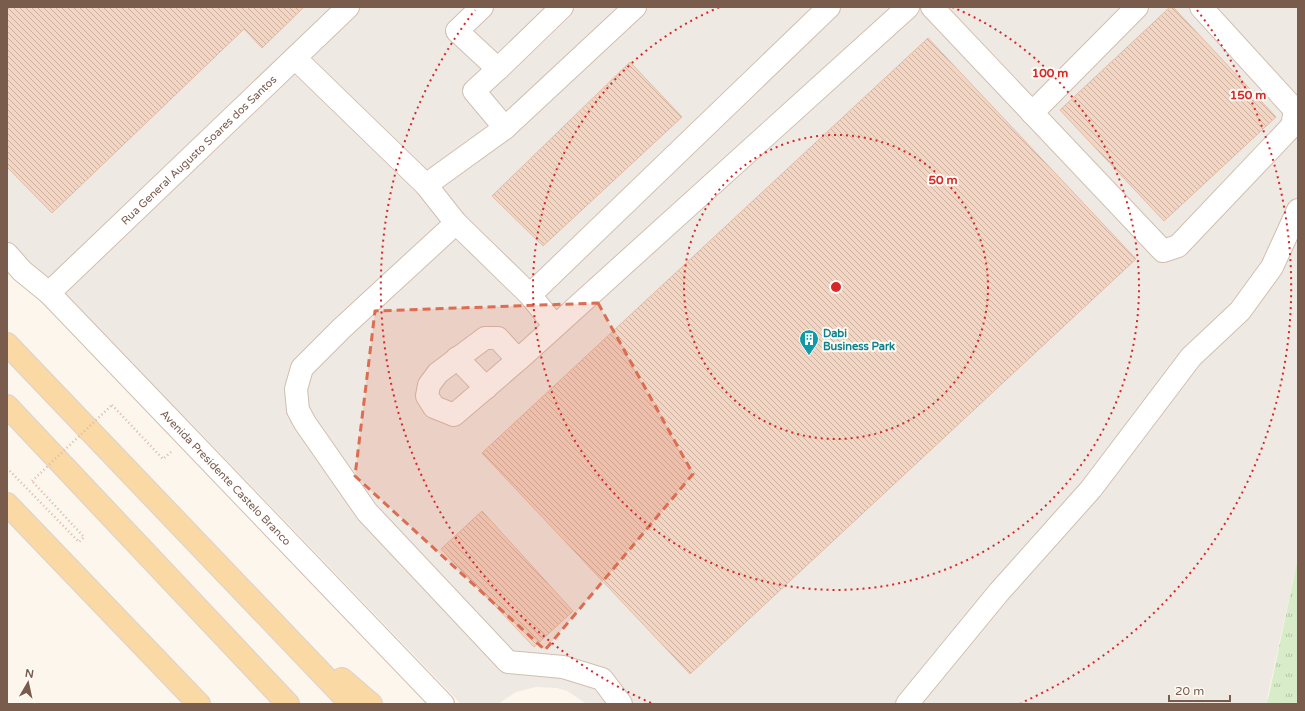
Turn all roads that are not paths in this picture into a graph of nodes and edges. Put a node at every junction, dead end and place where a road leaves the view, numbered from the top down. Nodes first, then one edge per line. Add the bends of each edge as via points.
1 (348, 7) edge
2 (482, 7) edge
3 (562, 7) edge
4 (635, 7) edge
5 (829, 7) edge
6 (908, 7) edge
7 (932, 7) edge
8 (1137, 7) edge
9 (1201, 7) edge
10 (295, 58) junction
11 (498, 69) junction
12 (1296, 112) edge
13 (1032, 113) junction
14 (505, 128) junction
15 (426, 185) junction
16 (1298, 210) edge
17 (456, 222) junction
18 (7, 254) edge
19 (49, 293) junction
20 (530, 294) junction
21 (555, 326) junction
22 (7, 344) edge
23 (457, 358) junction
24 (518, 360) junction
25 (486, 388) junction
26 (7, 406) edge
27 (7, 504) edge
28 (273, 622) junction
29 (199, 704) edge
30 (288, 704) edge
31 (351, 704) edge
32 (372, 704) edge
33 (443, 704) edge
34 (621, 704) edge
35 (907, 704) edge

1 - 10 street, Rua General Augusto Soares dos Santos
2 - 11 street via 457,31
3 - 11 street
4 - 14 street
5 - 20 street
6 - 21 street
7 - 13 street
8 - 13 street
9 - 12 street
10 - 15 street
10 - 19 street, Rua General Augusto Soares dos Santos
11 - 14 street via 474,91
12 - 13 street via 1292,126 1178,246 1163,251
14 - 15 street
15 - 17 street
16 - 35 street via 1272,267 1240,311 1191,357 1091,489 998,592
17 - 20 street
17 - 34 street via 302,368 296,389 298,410 367,512 508,662 563,668 602,680
18 - 19 street, Avenida Presidente Castelo Branco via 22,271
19 - 33 street, Avenida Presidente Castelo Branco
20 - 21 street
21 - 24 street
22 - 28 main road
23 - 24 street via 485,338 498,338
23 - 25 street
23 - 25 street via 438,373 429,385 427,396 434,408 454,415
24 - 25 street
26 - 30 main road
27 - 29 main road
28 - 31 main road
28 - 32 main road

